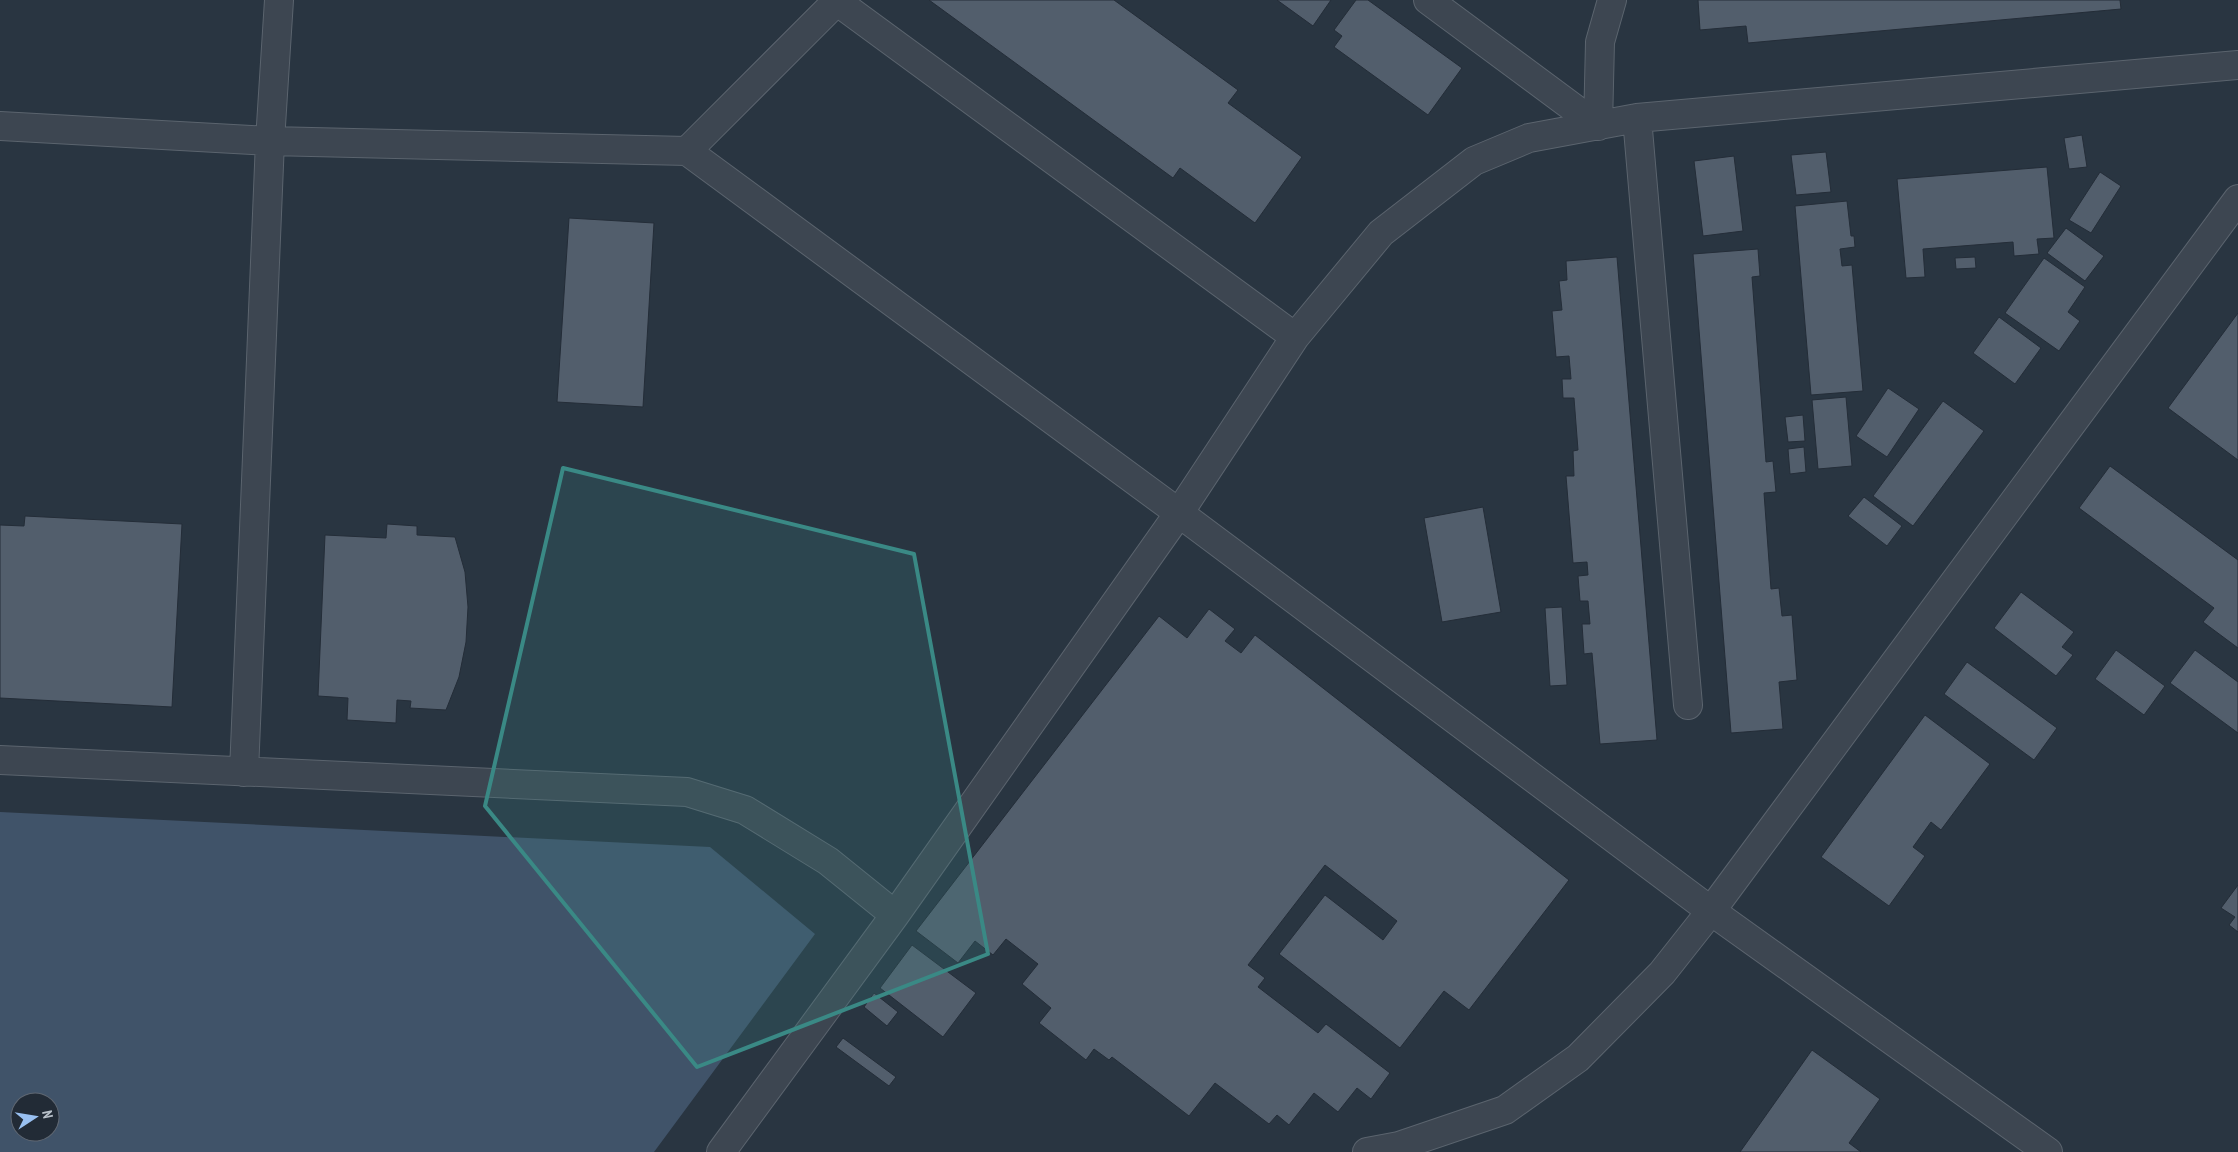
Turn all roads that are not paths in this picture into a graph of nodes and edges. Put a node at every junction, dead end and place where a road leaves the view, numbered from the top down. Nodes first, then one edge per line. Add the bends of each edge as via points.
1 (278, 0) edge
2 (1428, 0) edge
3 (1612, 0) edge
4 (836, 1) edge
5 (2238, 65) edge
6 (1637, 118) junction
7 (0, 126) edge
8 (1598, 126) junction
9 (270, 141) junction
10 (687, 151) junction
11 (2238, 199) edge
12 (1295, 337) junction
13 (1179, 513) junction
14 (1688, 704) dead end
15 (0, 760) edge
16 (244, 772) junction
17 (1712, 911) junction
18 (894, 915) junction
19 (1398, 1149) edge
20 (722, 1152) edge
21 (1367, 1152) edge
22 (2048, 1152) edge

1 - 9 street
2 - 8 street
3 - 8 street via 1600,42
4 - 10 street
4 - 12 street
5 - 6 street
6 - 8 street
6 - 14 street
7 - 9 street
8 - 12 street via 1529,138 1474,161 1381,233
9 - 10 street
9 - 16 street
10 - 13 street
11 - 17 street
12 - 13 street
13 - 17 street
13 - 18 street
15 - 16 street
16 - 18 street via 687,792 744,810 828,861
17 - 19 street via 1662,973 1578,1058 1506,1110
17 - 22 street
18 - 20 street
19 - 21 street

